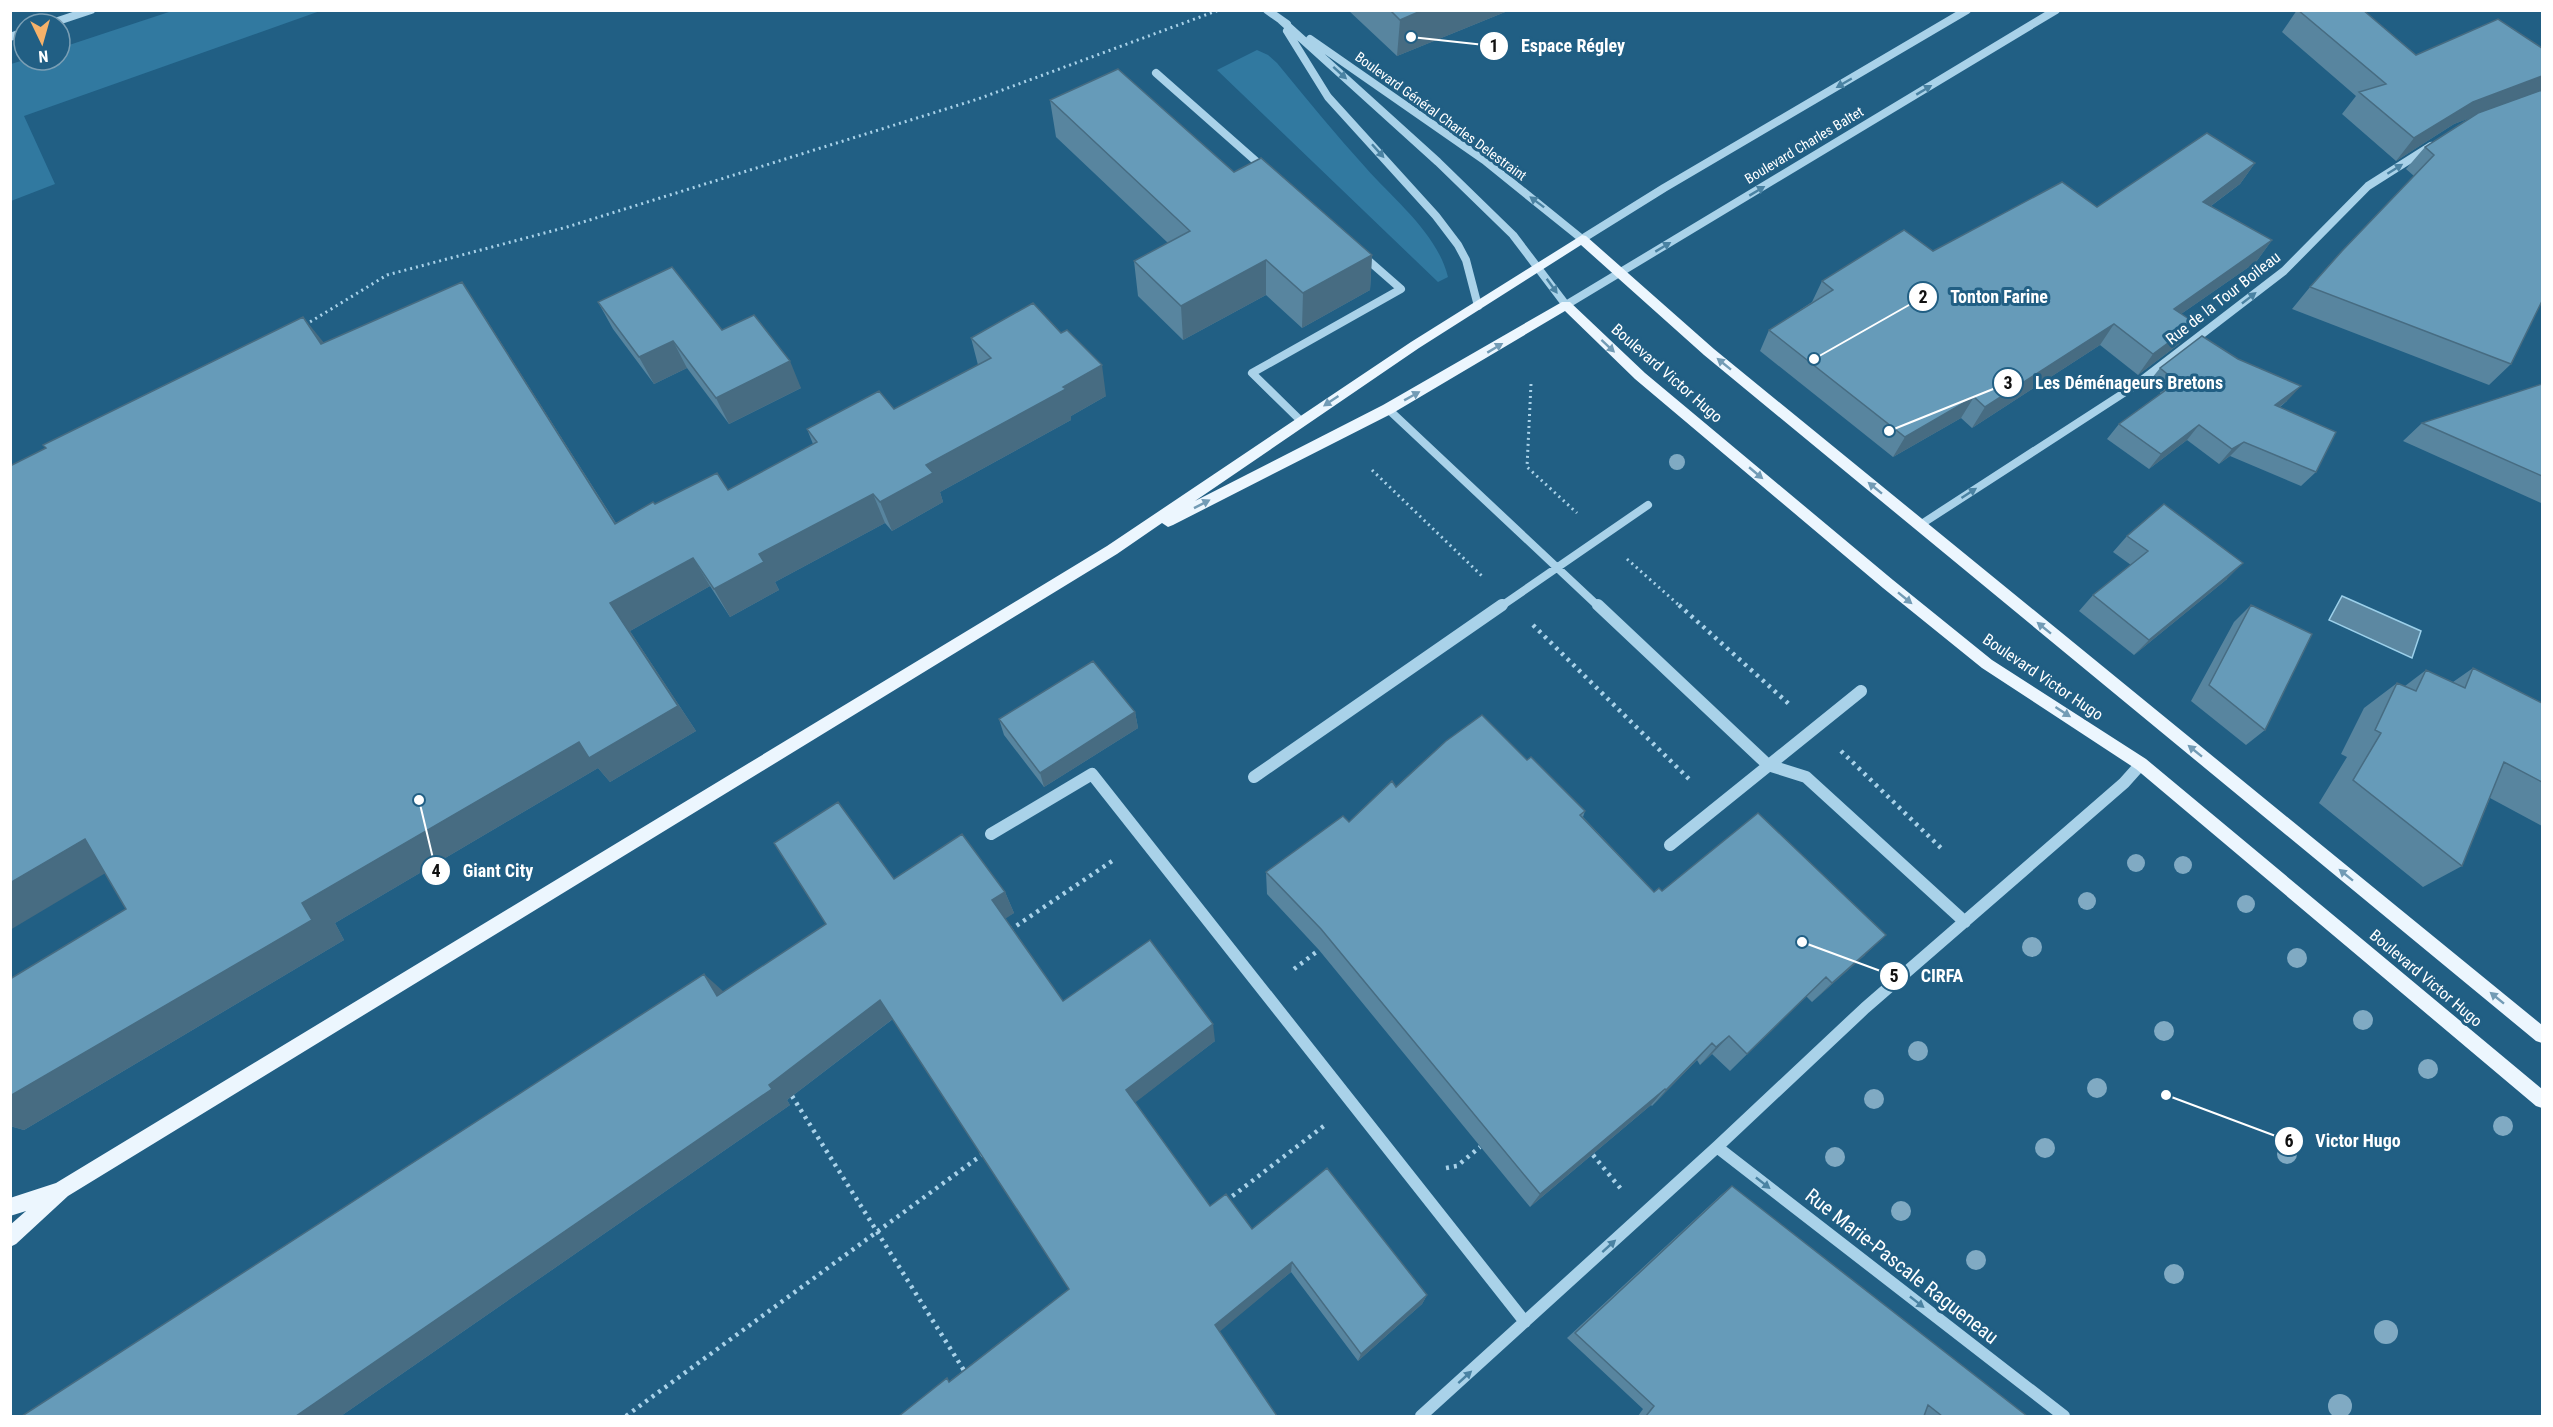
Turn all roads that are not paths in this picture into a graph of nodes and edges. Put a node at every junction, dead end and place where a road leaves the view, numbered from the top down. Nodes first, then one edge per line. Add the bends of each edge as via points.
1 (91, 10) edge
2 (1267, 10) edge
3 (1967, 10) edge
4 (2056, 10) edge
5 (72, 16) edge
6 (1281, 20) junction
7 (1156, 73) dead end
8 (2436, 143) edge
9 (1270, 173) edge
10 (1582, 239) junction
11 (1357, 250) edge
12 (1539, 267) junction
13 (1620, 273) junction
14 (1566, 305) junction
15 (1478, 306) junction
16 (1388, 409) junction
17 (1301, 421) junction
18 (1648, 505) dead end
19 (1920, 525) junction
20 (1112, 550) junction
21 (1557, 568) junction
22 (1861, 691) dead end
23 (2141, 764) junction
24 (1768, 765) junction
25 (1254, 777) dead end
26 (991, 834) dead end
27 (1670, 845) dead end
28 (1965, 922) junction
29 (2542, 1035) edge
30 (2542, 1100) edge
31 (1717, 1147) junction
32 (62, 1190) junction
33 (10, 1207) edge
34 (10, 1238) edge
35 (1525, 1322) junction
36 (1421, 1416) edge
37 (2064, 1416) edge

1 - 5 street
2 - 6 street, Boulevard Général Charles Delestraint
3 -> 10 street, Boulevard Charles Baltet
13 -> 4 street, Boulevard Charles Baltet
10 -> 6 street, Boulevard Général Charles Delestraint via 1388,90
6 -> 12 street, Boulevard Général Charles Delestraint via 1438,162
6 -> 15 street, Boulevard Général Charles Delestraint via 1329,97 1458,245
7 - 9 street
19 -> 8 street, Rue de la Tour Boileau via 2133,387 2284,271 2368,186
10 - 12 main road, Boulevard Charles Baltet
10 - 13 main road, Boulevard Victor Hugo
11 - 17 street via 1401,289 1252,373
12 -> 14 street, Boulevard Victor Hugo
12 - 15 main road, Boulevard Charles Baltet
13 - 14 street, Boulevard Charles Baltet
19 -> 13 main road, Boulevard Victor Hugo via 1709,352
16 -> 14 main road
14 -> 23 main road, Boulevard Victor Hugo via 1640,376 1987,664
15 -> 17 main road, Boulevard Charles Baltet
20 -> 16 main road
16 - 21 street
17 - 20 main road, Boulevard Charles Baltet
18 - 21 street
29 -> 19 main road, Boulevard Victor Hugo
20 - 32 main road
21 - 24 street
21 - 25 street
22 - 24 street
23 - 28 street
23 - 30 main road, Boulevard Victor Hugo
24 - 27 street
24 - 28 street via 1806,777
26 - 35 street via 1092,774
28 - 31 street via 1865,1008
35 -> 31 street
31 -> 37 street, Rue Marie-Pascale Ragueneau
32 - 33 main road
32 - 34 main road
36 -> 35 street

